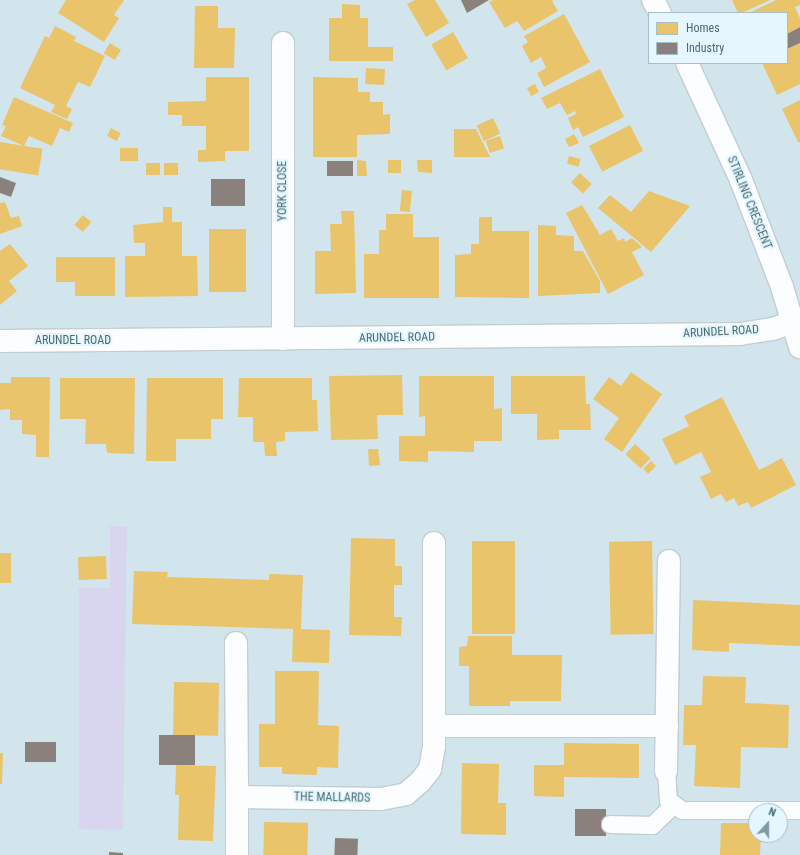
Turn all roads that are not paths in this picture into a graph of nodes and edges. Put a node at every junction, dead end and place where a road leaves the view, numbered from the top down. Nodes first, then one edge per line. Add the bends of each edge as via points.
1 (653, 0) edge
2 (659, 12) edge
3 (283, 43) dead end
4 (687, 64) edge
5 (792, 322) junction
6 (283, 339) junction
7 (0, 341) edge
8 (800, 347) edge
9 (434, 543) dead end
10 (669, 561) dead end
11 (236, 643) dead end
12 (434, 726) junction
13 (666, 726) junction
14 (666, 771) joint
15 (237, 797) junction
16 (673, 805) junction
17 (800, 810) edge
18 (610, 824) dead end
19 (237, 855) edge

1 - 2 street
3 - 6 street, YORK CLOSE
4 - 5 street, STIRLING CRESCENT via 741,180 782,287
5 - 6 street, ARUNDEL ROAD via 740,334
5 - 8 street, STIRLING CRESCENT
6 - 7 street, ARUNDEL ROAD
9 - 12 street, THE MALLARDS
10 - 13 street
11 - 15 street
12 - 13 street
12 - 15 street, THE MALLARDS via 430,768 420,782 406,794 382,799
13 - 14 street
14 - 16 lane via 666,792
15 - 19 street
16 - 17 lane via 682,810 692,811
16 - 18 lane via 652,825

